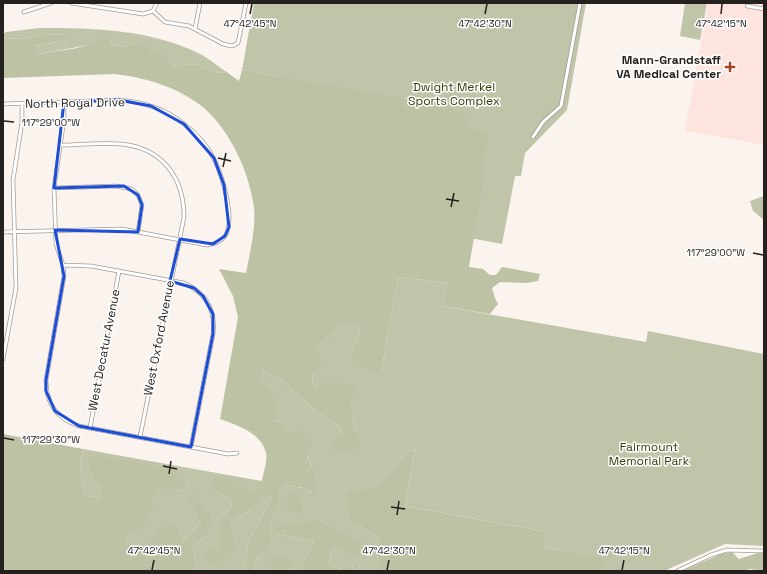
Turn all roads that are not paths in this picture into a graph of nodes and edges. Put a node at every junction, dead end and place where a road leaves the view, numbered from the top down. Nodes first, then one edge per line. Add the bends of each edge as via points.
1 (50, 3) edge
2 (71, 3) edge
3 (157, 3) edge
4 (200, 3) edge
5 (246, 3) edge
6 (580, 3) edge
7 (747, 6) dead end
8 (764, 9) edge
9 (153, 11) junction
10 (24, 12) dead end
11 (195, 29) junction
12 (64, 102) junction
13 (3, 104) edge
14 (22, 104) junction
15 (533, 137) dead end
16 (60, 145) junction
17 (54, 188) junction
18 (55, 230) junction
19 (3, 232) edge
20 (14, 232) junction
21 (138, 232) junction
22 (180, 239) junction
23 (63, 265) junction
24 (119, 271) junction
25 (170, 281) junction
26 (3, 327) edge
27 (9, 328) junction
28 (3, 359) edge
29 (90, 428) junction
30 (140, 437) junction
31 (191, 447) junction
32 (237, 453) dead end
33 (764, 551) edge
34 (677, 571) edge

1 - 10 street
2 - 9 street via 143,14
3 - 9 street
4 - 11 street
5 - 11 street via 238,43 232,46 222,44
6 - 15 street via 561,106 543,122
7 - 8 street
9 - 11 street via 164,22
12 - 14 street, North Royal Drive
12 - 16 street
12 - 22 street, North Royal Drive via 137,102 163,110 184,124 202,141 214,158 224,185 229,220 226,236 219,242 207,244
13 - 14 street, North Royal Drive
14 - 20 street via 22,122 13,180
16 - 17 street
16 - 22 street, West Oxford Avenue via 120,144 136,146 157,156 167,165 181,190 184,217
17 - 18 street
17 - 21 street via 116,186 132,189 142,205
18 - 20 street
18 - 21 street via 108,229
18 - 23 street via 56,244
19 - 20 street
20 - 27 street via 16,288
21 - 22 street
22 - 25 street, West Oxford Avenue
23 - 24 street via 77,264
23 - 29 street via 64,285 46,380 48,396 55,411 70,423
24 - 25 street
24 - 29 street, West Decatur Avenue
25 - 30 street, West Oxford Avenue
25 - 31 street via 194,288 209,304 213,314 213,334
26 - 27 street
27 - 28 street
29 - 30 street
30 - 31 street
31 - 32 street via 228,454
33 - 34 street via 727,550

